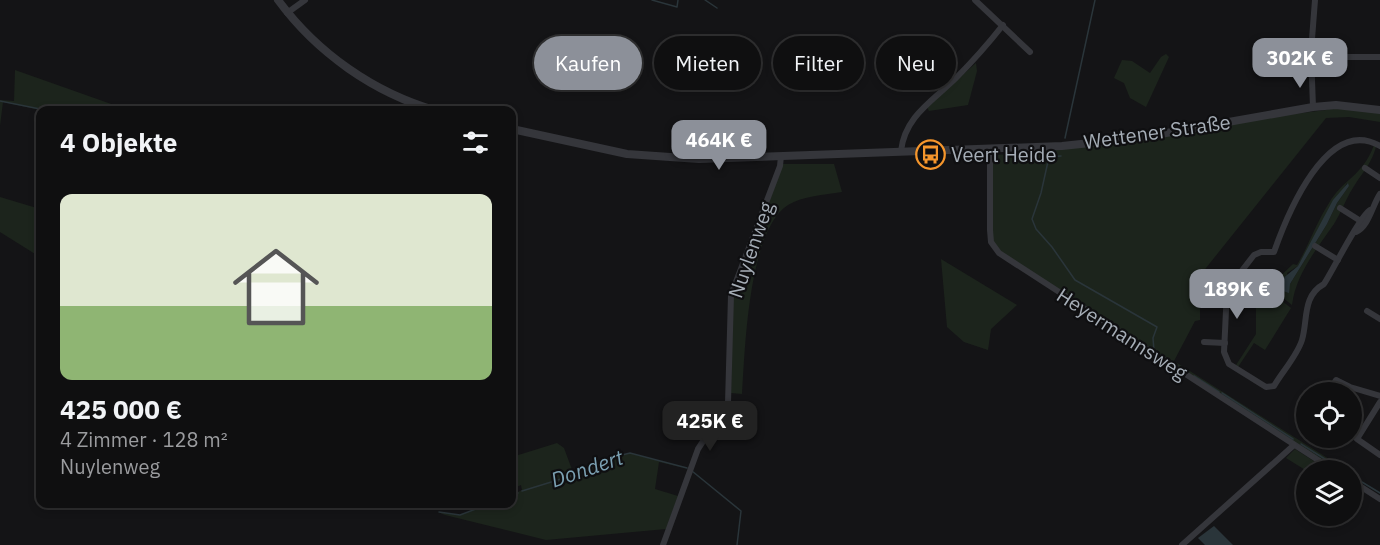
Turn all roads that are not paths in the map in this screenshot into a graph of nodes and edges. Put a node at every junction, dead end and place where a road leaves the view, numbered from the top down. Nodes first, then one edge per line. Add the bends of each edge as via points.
1 (278, 0) edge
2 (305, 0) edge
3 (975, 0) edge
4 (1315, 0) edge
5 (287, 13) junction
6 (1003, 25) junction
7 (1030, 52) dead end
8 (1380, 57) edge
9 (1311, 71) junction
10 (424, 106) edge
11 (1313, 107) junction
12 (1380, 110) edge
13 (516, 130) edge
14 (1380, 146) edge
15 (990, 149) junction
16 (901, 151) junction
17 (781, 156) junction
18 (1365, 168) dead end
19 (1380, 178) edge
20 (1380, 194) edge
21 (1340, 207) dead end
22 (1370, 210) junction
23 (1359, 220) junction
24 (1356, 232) junction
25 (1315, 246) dead end
26 (1338, 260) junction
27 (1367, 310) dead end
28 (1380, 319) edge
29 (1204, 342) dead end
30 (1225, 343) junction
31 (1362, 391) edge
32 (1380, 396) edge
33 (1380, 402) edge
34 (1294, 445) junction
35 (1380, 455) edge
36 (1318, 460) edge
37 (1362, 488) edge
38 (1380, 499) edge
39 (663, 545) edge
40 (1182, 545) edge

1 - 5 street
2 - 5 street
3 - 6 street
4 - 9 street
5 - 10 street via 317,45 344,66
6 - 7 street
6 - 16 street via 982,52 916,114 906,128
8 - 9 street via 1338,57
9 - 11 street
11 - 12 street, Wettener Straße
11 - 15 street, Wettener Straße via 1138,138
13 - 17 street, Wettener Straße via 641,156
14 - 30 street via 1362,139 1347,141 1318,167 1284,224 1274,252 1254,255 1227,290
15 - 16 street, Wettener Straße
15 - 34 street, Heyermannsweg via 991,242 999,253
16 - 17 street, Wettener Straße
17 - 39 street, Nuylenweg via 731,295 728,403 698,449
18 - 19 street
20 - 22 street
21 - 23 street
22 - 23 street
22 - 24 street via 1367,222
23 - 24 street
24 - 26 street
25 - 26 street
26 - 30 street via 1307,305 1301,341 1274,386 1266,387 1229,364
27 - 28 street
29 - 30 street
31 - 32 street
33 - 35 street via 1357,440
34 - 36 street, Heyermannsweg
34 - 40 street
37 - 38 street

